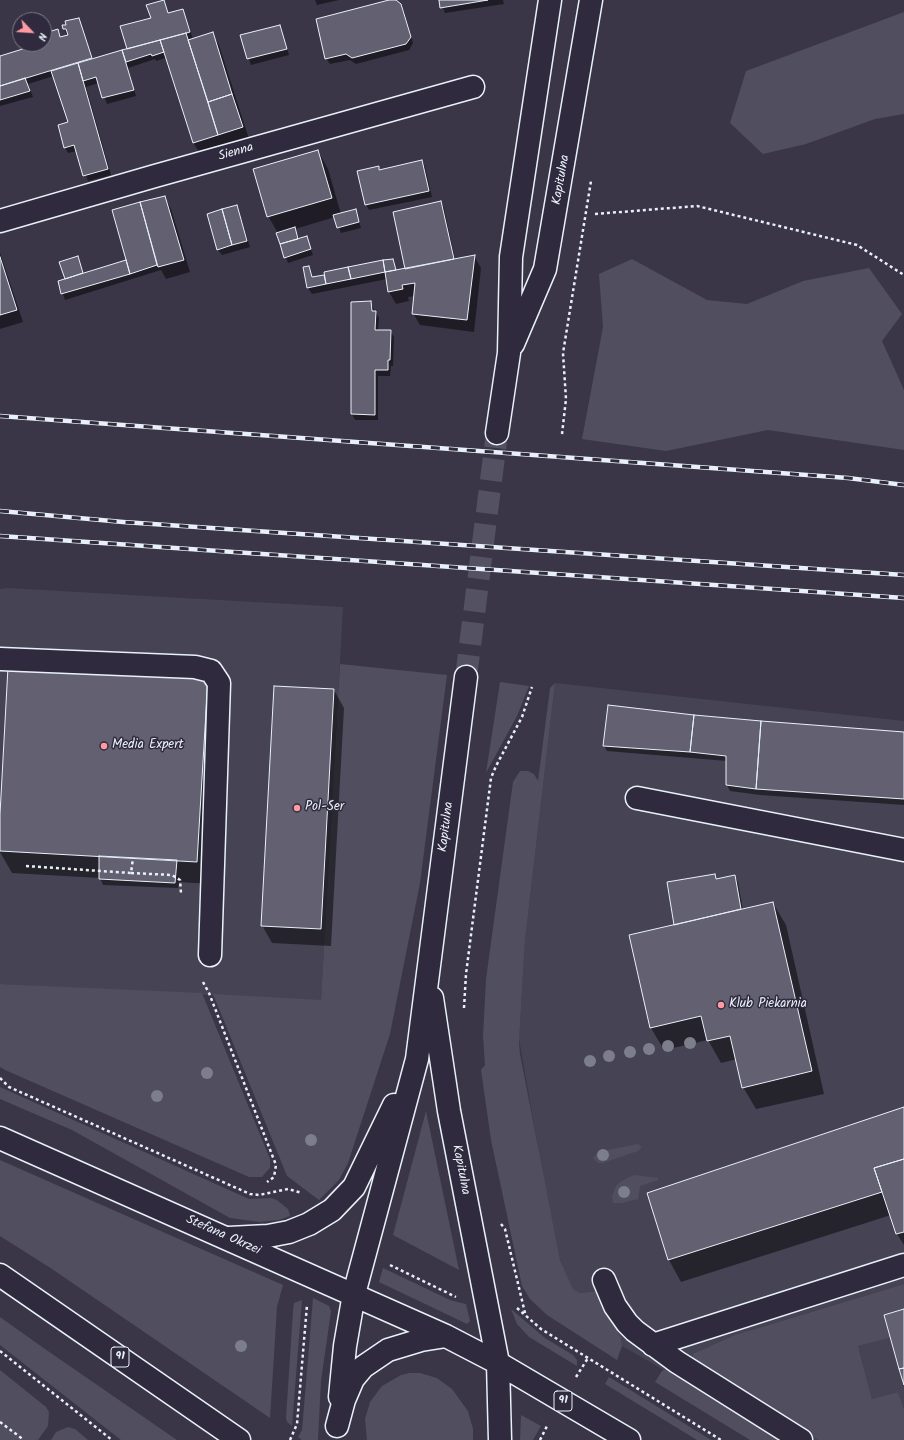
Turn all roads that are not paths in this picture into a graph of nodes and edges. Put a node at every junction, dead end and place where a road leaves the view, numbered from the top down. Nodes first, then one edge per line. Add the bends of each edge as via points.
1 (550, 0) edge
2 (591, 0) edge
3 (473, 87) dead end
4 (0, 221) edge
5 (509, 353) junction
6 (497, 433) tunnel mouth
7 (0, 658) edge
8 (466, 677) tunnel mouth
9 (637, 798) dead end
10 (904, 850) edge
11 (210, 955) dead end
12 (428, 976) junction
13 (417, 1059) junction
14 (0, 1138) edge
15 (229, 1238) junction
16 (904, 1265) edge
17 (0, 1275) edge
18 (604, 1280) dead end
19 (354, 1294) junction
20 (446, 1336) junction
21 (653, 1344) junction
22 (498, 1362) junction
23 (337, 1433) edge
24 (239, 1440) edge
25 (500, 1440) edge
26 (628, 1440) edge
27 (801, 1440) edge

1 - 5 street, Kapitulna via 510,257
2 - 5 street, Kapitulna via 545,269
3 - 4 street, Sienna
5 - 6 street, Kapitulna
7 - 11 street via 194,667 211,671 220,682
8 - 12 street, Kapitulna
9 - 10 street
12 - 13 street, Kapitulna
12 - 22 street, Kapitulna via 449,1111
13 - 15 street, Kapitulna via 354,1187 342,1201 301,1228 275,1235
13 - 19 street, Kapitulna
14 - 15 street, Stefana Okrzei / 91
15 - 19 street, Stefana Okrzei / 91
16 - 21 street
17 - 24 street, 91
18 - 21 street via 615,1306 627,1324
19 - 20 street, Stefana Okrzei / 91
19 - 23 street, Kapitulna via 345,1346
20 - 22 street, 91
20 - 23 street via 388,1350 363,1367 353,1379 344,1400
21 - 27 street via 677,1362
22 - 25 street, Kapitulna
22 - 26 street, 91

